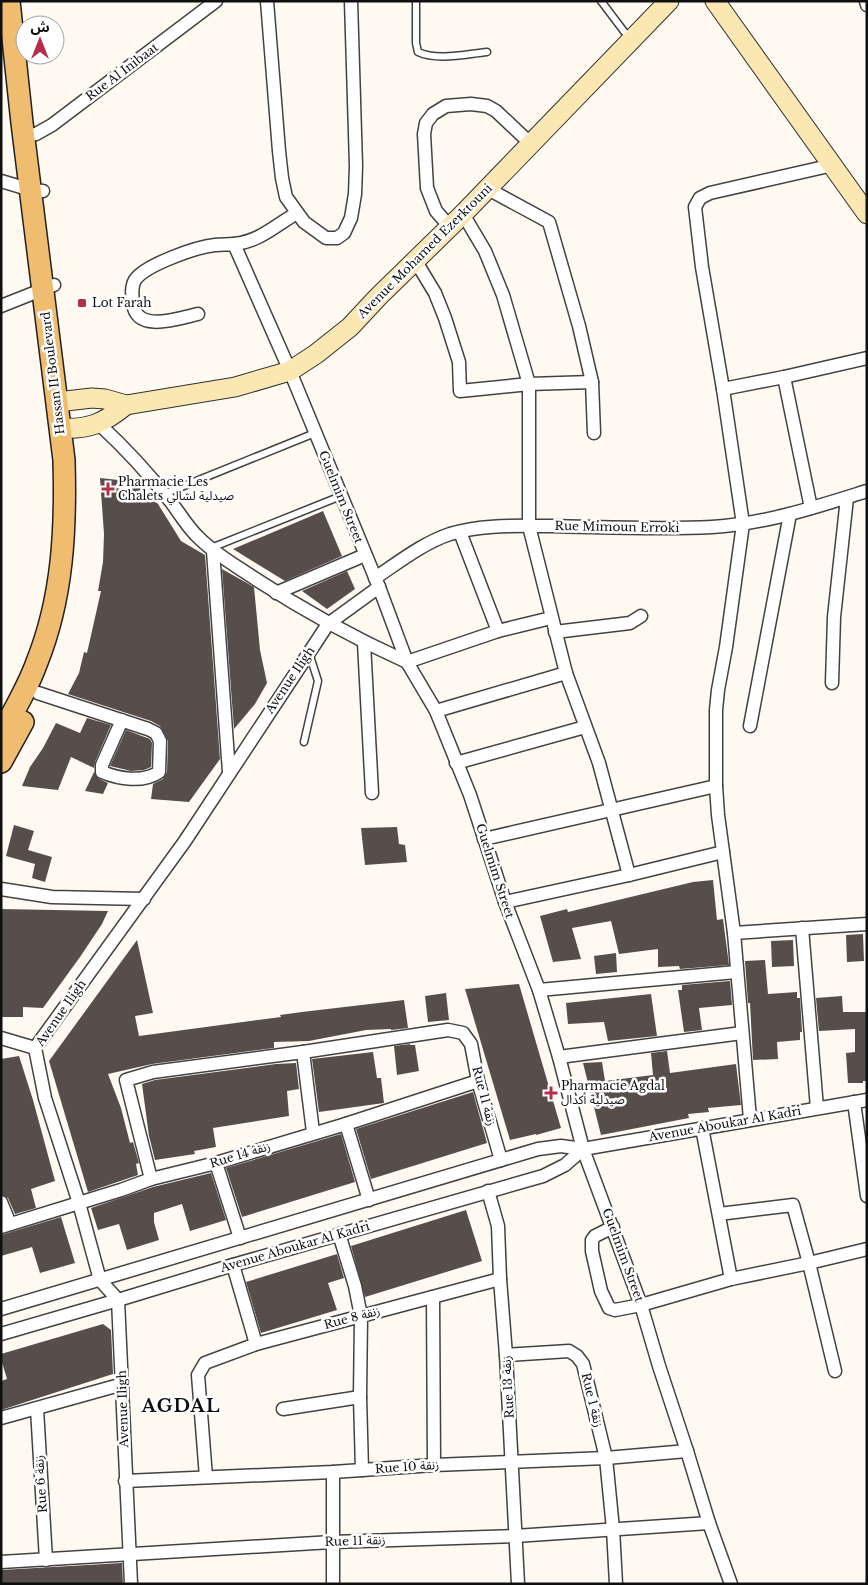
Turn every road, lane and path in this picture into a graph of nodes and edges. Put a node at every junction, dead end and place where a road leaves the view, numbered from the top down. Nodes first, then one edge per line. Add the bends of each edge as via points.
1 (9, 1) edge
2 (19, 1) edge
3 (216, 1) edge
4 (267, 1) edge
5 (351, 1) edge
6 (416, 1) edge
7 (601, 1) edge
8 (669, 1) edge
9 (715, 1) edge
10 (21, 15) edge
11 (630, 40) junction
12 (487, 52) dead end
13 (26, 65) edge
14 (30, 135) junction
15 (531, 144) junction
16 (832, 165) junction
17 (1, 181) edge
18 (488, 189) junction
19 (37, 190) junction
20 (297, 213) junction
21 (867, 214) edge
22 (457, 220) junction
23 (234, 244) junction
24 (415, 260) junction
25 (49, 287) junction
26 (1, 306) edge
27 (198, 314) dead end
28 (867, 358) edge
29 (290, 372) junction
30 (784, 377) junction
31 (592, 382) junction
32 (529, 384) junction
33 (723, 389) junction
34 (64, 401) junction
35 (126, 405) junction
36 (99, 424) junction
37 (67, 429) junction
38 (315, 434) junction
39 (594, 434) dead end
40 (867, 491) edge
41 (164, 494) junction
42 (341, 496) junction
43 (847, 498) junction
44 (811, 508) junction
45 (790, 514) junction
46 (743, 524) junction
47 (528, 526) junction
48 (460, 532) junction
49 (211, 549) junction
50 (365, 554) junction
51 (377, 582) junction
52 (276, 593) junction
53 (641, 616) dead end
54 (551, 618) junction
55 (328, 624) junction
56 (498, 632) junction
57 (555, 632) junction
58 (364, 642) junction
59 (309, 652) junction
60 (407, 662) junction
61 (566, 673) junction
62 (832, 683) dead end
63 (38, 693) junction
64 (436, 711) junction
65 (122, 720) junction
66 (750, 726) dead end
67 (585, 727) junction
68 (1, 734) edge
69 (304, 742) dead end
70 (1, 762) edge
71 (456, 763) junction
72 (230, 772) junction
73 (716, 786) junction
74 (372, 793) dead end
75 (611, 809) junction
76 (484, 839) junction
77 (723, 852) junction
78 (629, 875) junction
79 (1, 889) edge
80 (144, 899) junction
81 (505, 902) junction
82 (867, 924) edge
83 (802, 928) junction
84 (734, 933) junction
85 (736, 972) junction
86 (539, 990) junction
87 (742, 1033) junction
88 (2, 1039) edge
89 (35, 1048) junction
90 (303, 1052) junction
91 (559, 1057) junction
92 (478, 1080) junction
93 (860, 1101) edge
94 (817, 1108) junction
95 (750, 1119) junction
96 (346, 1124) junction
97 (702, 1128) junction
98 (313, 1132) junction
99 (583, 1149) junction
100 (501, 1160) junction
101 (216, 1163) junction
102 (151, 1179) junction
103 (865, 1180) edge
104 (488, 1191) junction
105 (867, 1196) edge
106 (369, 1200) junction
107 (1, 1202) edge
108 (79, 1203) junction
109 (719, 1214) junction
110 (6, 1226) edge
111 (613, 1227) junction
112 (339, 1234) junction
113 (240, 1238) junction
114 (867, 1249) edge
115 (809, 1263) junction
116 (233, 1265) junction
117 (500, 1279) junction
118 (100, 1280) junction
119 (731, 1280) junction
120 (433, 1297) junction
121 (118, 1300) junction
122 (641, 1305) junction
123 (1, 1309) edge
124 (361, 1316) junction
125 (1, 1334) edge
126 (256, 1344) junction
127 (506, 1355) junction
128 (835, 1371) dead end
129 (123, 1384) junction
130 (360, 1397) junction
131 (37, 1409) junction
132 (283, 1409) dead end
133 (1, 1418) edge
134 (688, 1451) junction
135 (606, 1458) junction
136 (512, 1462) junction
137 (434, 1465) junction
138 (362, 1470) junction
139 (333, 1472) junction
140 (206, 1478) junction
141 (126, 1481) junction
142 (709, 1523) junction
143 (613, 1529) junction
144 (515, 1536) junction
145 (332, 1542) junction
146 (129, 1555) junction
147 (46, 1560) junction
148 (1, 1562) edge
149 (131, 1584) edge
150 (333, 1584) edge
151 (518, 1584) edge
152 (616, 1584) edge
153 (731, 1584) edge

1 - 14 main road, Hassan II Boulevard
2 - 10 main road
3 - 14 street, Rue Al Inibaat via 52,125
4 - 20 street via 282,178 286,197
5 - 20 street via 356,166 351,218 337,238 326,238
6 - 12 lane via 418,52 435,56
7 - 11 lane
8 - 11 street, Avenue Mohamed Ezerktouni
9 - 16 street
11 - 15 street, Avenue Mohamed Ezerktouni
13 - 14 main road, Hassan II Boulevard
14 - 19 main road, Hassan II Boulevard
15 - 18 street, Avenue Mohamed Ezerktouni
15 - 22 street via 487,106 446,106 433,114 426,123 424,134 426,188 436,211
16 - 21 street
16 - 33 street via 710,193 700,198 695,207
17 - 19 street
18 - 22 street, Avenue Mohamed Ezerktouni
18 - 31 street via 549,222
19 - 25 main road, Hassan II Boulevard
20 - 23 street via 264,235
22 - 24 street, Avenue Mohamed Ezerktouni
22 - 32 street via 485,251 503,295
23 - 27 street via 185,252 155,266 136,279 132,287 135,312 139,318 168,321
23 - 29 street, Guelmim Street
24 - 29 street, Avenue Mohamed Ezerktouni via 350,327
24 - 32 street via 435,293 445,318 459,362 460,392
25 - 26 street
25 - 34 main road, Hassan II Boulevard
28 - 30 street
29 - 35 street, Avenue Mohamed Ezerktouni via 235,387
29 - 38 street, Guelmim Street
30 - 33 street
30 - 44 street
31 - 32 street
31 - 39 street
32 - 47 street
33 - 46 street
34 - 35 street, Avenue Mohamed Ezerktouni via 105,399
34 - 37 main road, Hassan II Boulevard
35 - 36 street, Avenue Mohamed Ezerktouni
36 - 37 street, Avenue Mohamed Ezerktouni
36 - 41 street
37 - 63 main road, Hassan II Boulevard via 76,457 79,526 69,605 58,644
37 - 68 main road, Hassan II Boulevard via 64,460 66,509 56,598 37,664
38 - 41 lane
38 - 42 street, Guelmim Street
40 - 43 street, Rue Mimoun Erroki
41 - 49 street
42 - 49 lane
42 - 50 street, Guelmim Street
43 - 44 street, Rue Mimoun Erroki
43 - 62 street via 834,617
44 - 45 street, Rue Mimoun Erroki
45 - 46 street, Rue Mimoun Erroki
45 - 66 street
46 - 47 street, Rue Mimoun Erroki via 679,528
46 - 73 street via 718,690
47 - 48 street, Rue Mimoun Erroki via 494,526
47 - 54 street
48 - 51 street, Rue Mimoun Erroki via 428,544
48 - 56 street
49 - 52 street
49 - 72 street
50 - 51 street, Guelmim Street
50 - 52 street
51 - 55 street, Avenue Iligh
51 - 60 street, Guelmim Street
52 - 55 street
53 - 57 street via 630,624
54 - 56 street
54 - 57 street
55 - 58 street
55 - 59 street, Avenue Iligh
56 - 60 street
57 - 61 street
58 - 60 street
58 - 74 street
59 - 69 lane via 318,681
59 - 72 street, Avenue Iligh
60 - 64 street, Guelmim Street
61 - 64 street
61 - 67 street
63 - 65 street
63 - 70 main road, Hassan II Boulevard
64 - 71 street, Guelmim Street
65 - 65 street via 156,733 160,741 159,772 152,777 132,779 102,772 102,765
67 - 71 street
67 - 75 street
71 - 76 street, Guelmim Street
72 - 80 street, Avenue Iligh
73 - 75 street
73 - 77 street
75 - 76 street
75 - 78 street
76 - 81 street, Guelmim Street
77 - 78 street
77 - 84 street
78 - 81 street
79 - 80 street via 52,897
80 - 89 street, Avenue Iligh
81 - 86 street, Guelmim Street
82 - 83 street
83 - 84 street
83 - 94 street
84 - 85 street
85 - 86 street
85 - 87 street
86 - 91 street, Guelmim Street
87 - 91 street
87 - 95 street
88 - 89 street
89 - 108 street, Avenue Iligh via 45,1098
90 - 92 street, Rue 11 زنقة via 448,1030 463,1034 471,1044
90 - 98 street
90 - 102 street via 153,1072 126,1080
91 - 99 street, Guelmim Street
92 - 96 street, Rue 14 زنقة
92 - 100 street, Rue 11 زنقة
93 - 94 street, Avenue Aboukar Al Kadri
93 - 103 street
94 - 95 street, Avenue Aboukar Al Kadri
95 - 97 street, Avenue Aboukar Al Kadri
96 - 98 street, Rue 14 زنقة
96 - 106 street
97 - 99 street, Avenue Aboukar Al Kadri
97 - 109 street
98 - 101 street, Rue 14 زنقة
99 - 100 street, Avenue Aboukar Al Kadri via 549,1147
99 - 104 street, Avenue Aboukar Al Kadri via 554,1171
99 - 111 street, Guelmim Street
100 - 106 street, Avenue Aboukar Al Kadri
101 - 102 street, Rue 14 زنقة
101 - 113 street
102 - 108 street, Rue 14 زنقة
103 - 105 street
104 - 112 street, Avenue Aboukar Al Kadri
104 - 117 street, Rue 13 زنقة via 498,1226
106 - 113 street, Avenue Aboukar Al Kadri
107 - 110 street
108 - 110 street, Rue 14 زنقة
108 - 118 street, Avenue Iligh
109 - 115 street via 794,1205
109 - 119 street
111 - 122 street, Guelmim Street
111 - 122 street via 592,1240 601,1291 612,1310
112 - 116 street, Avenue Aboukar Al Kadri
112 - 124 street
113 - 118 street, Avenue Aboukar Al Kadri
114 - 115 street
115 - 119 street
115 - 128 street
116 - 121 street, Avenue Aboukar Al Kadri
116 - 126 street
117 - 120 street, Rue 8 زنقة
117 - 127 street, Rue 13 زنقة
118 - 121 street, Avenue Iligh
118 - 123 street, Avenue Aboukar Al Kadri
119 - 122 street
120 - 124 street, Rue 8 زنقة
120 - 137 street
121 - 125 street, Avenue Aboukar Al Kadri
121 - 129 street, Avenue Iligh
122 - 134 street, Guelmim Street
124 - 126 street, Rue 8 زنقة
124 - 130 street
126 - 140 street, Rue 8 زنقة via 205,1363 198,1376
127 - 135 street, Rue 1 زنقة via 569,1351 577,1356 583,1364
127 - 136 street, Rue 13 زنقة
129 - 131 street
129 - 141 street, Avenue Iligh
130 - 132 street
130 - 138 street
131 - 133 street
131 - 147 street, Rue 6 زنقة
134 - 135 street, Rue 10 زنقة
134 - 142 street, Guelmim Street
135 - 136 street, Rue 10 زنقة
135 - 143 street, Rue 1 زنقة
136 - 137 street, Rue 10 زنقة
136 - 144 street, Rue 13 زنقة
137 - 138 street, Rue 10 زنقة
138 - 139 street, Rue 10 زنقة
139 - 140 street, Rue 10 زنقة
139 - 145 street
140 - 141 street, Rue 10 زنقة
141 - 146 street, Avenue Iligh
142 - 143 street, Rue 11 زنقة
142 - 153 street, Guelmim Street
143 - 144 street, Rue 11 زنقة
143 - 152 street, Rue 1 زنقة
144 - 145 street, Rue 11 زنقة
144 - 151 street, Rue 13 زنقة
145 - 146 street, Rue 11 زنقة
145 - 150 street
146 - 147 street, Rue 11 زنقة
146 - 149 street, Avenue Iligh
147 - 148 street, Rue 11 زنقة

